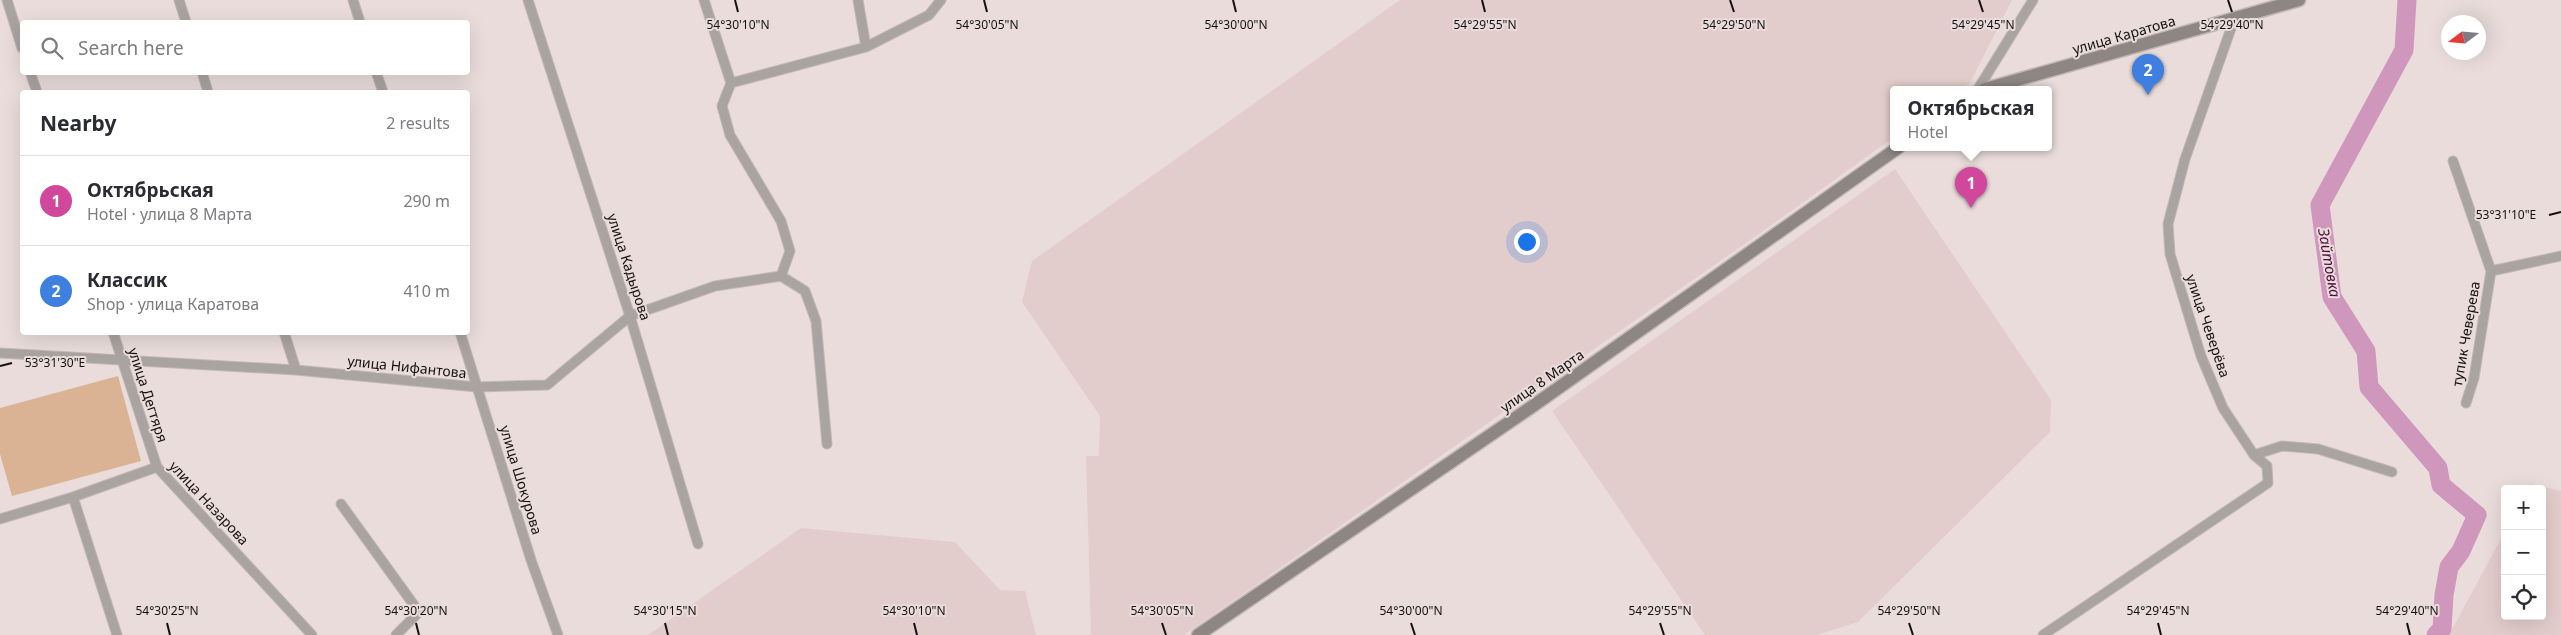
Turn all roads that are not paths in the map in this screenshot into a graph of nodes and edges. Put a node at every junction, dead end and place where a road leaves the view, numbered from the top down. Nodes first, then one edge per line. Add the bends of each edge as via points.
1 (7, 0) edge
2 (179, 0) edge
3 (353, 0) edge
4 (528, 0) edge
5 (704, 0) edge
6 (858, 0) edge
7 (941, 0) edge
8 (2033, 0) edge
9 (2299, 0) edge
10 (185, 20) edge
11 (359, 20) edge
12 (2234, 20) junction
13 (20, 42) edge
14 (866, 47) junction
15 (31, 75) edge
16 (203, 75) edge
17 (377, 75) edge
18 (731, 83) junction
19 (1980, 86) edge
20 (1996, 86) edge
21 (36, 90) edge
22 (207, 90) edge
23 (381, 90) edge
24 (1893, 151) edge
25 (2453, 161) dead end
26 (2561, 256) edge
27 (2491, 270) junction
28 (782, 276) junction
29 (630, 316) junction
30 (114, 335) edge
31 (285, 335) edge
32 (461, 335) edge
33 (0, 353) edge
34 (122, 361) junction
35 (296, 370) junction
36 (477, 387) junction
37 (2466, 403) dead end
38 (826, 444) dead end
39 (2254, 455) junction
40 (157, 467) junction
41 (2392, 472) dead end
42 (73, 497) junction
43 (341, 504) dead end
44 (0, 520) edge
45 (698, 544) dead end
46 (117, 635) edge
47 (312, 635) edge
48 (396, 635) edge
49 (558, 635) edge
50 (1198, 635) edge
51 (2043, 635) edge

1 - 13 street
2 - 10 street
3 - 11 street
4 - 29 street, улица Кадырова
5 - 18 street
6 - 14 street
7 - 14 street via 928,15
8 - 19 street
9 - 12 main road, улица Каратова
12 - 20 main road, улица Каратова
12 - 39 street, улица Чеверёва via 2185,159 2168,224 2170,254 2200,356 2223,408
14 - 18 street
15 - 21 street
16 - 22 street
17 - 23 street
18 - 28 street via 722,106 730,135 781,220 790,251
24 - 50 main road, улица 8 Марта via 1530,408
25 - 27 street, тупик Чеверева
26 - 27 street, тупик Чеверева
27 - 37 street, тупик Чеверева via 2474,378
28 - 29 street, улица Нифантова via 715,286
28 - 38 street via 805,291 816,321
29 - 36 street, улица Нифантова via 547,385
29 - 45 street, улица Кадырова
30 - 34 street, улица Дегтяря
31 - 35 street
32 - 36 street, улица Шокурова
33 - 34 street, улица Нифантова
34 - 35 street, улица Нифантова
34 - 40 street, улица Дегтяря
35 - 36 street, улица Нифантова
36 - 49 street, улица Шокурова
39 - 41 street via 2282,446 2318,449
39 - 51 street, улица Чеверёва via 2267,466 2268,483
40 - 42 street, улица Назарова
40 - 47 street, улица Назарова
42 - 44 street, улица Назарова
42 - 46 street
43 - 48 street via 419,612

